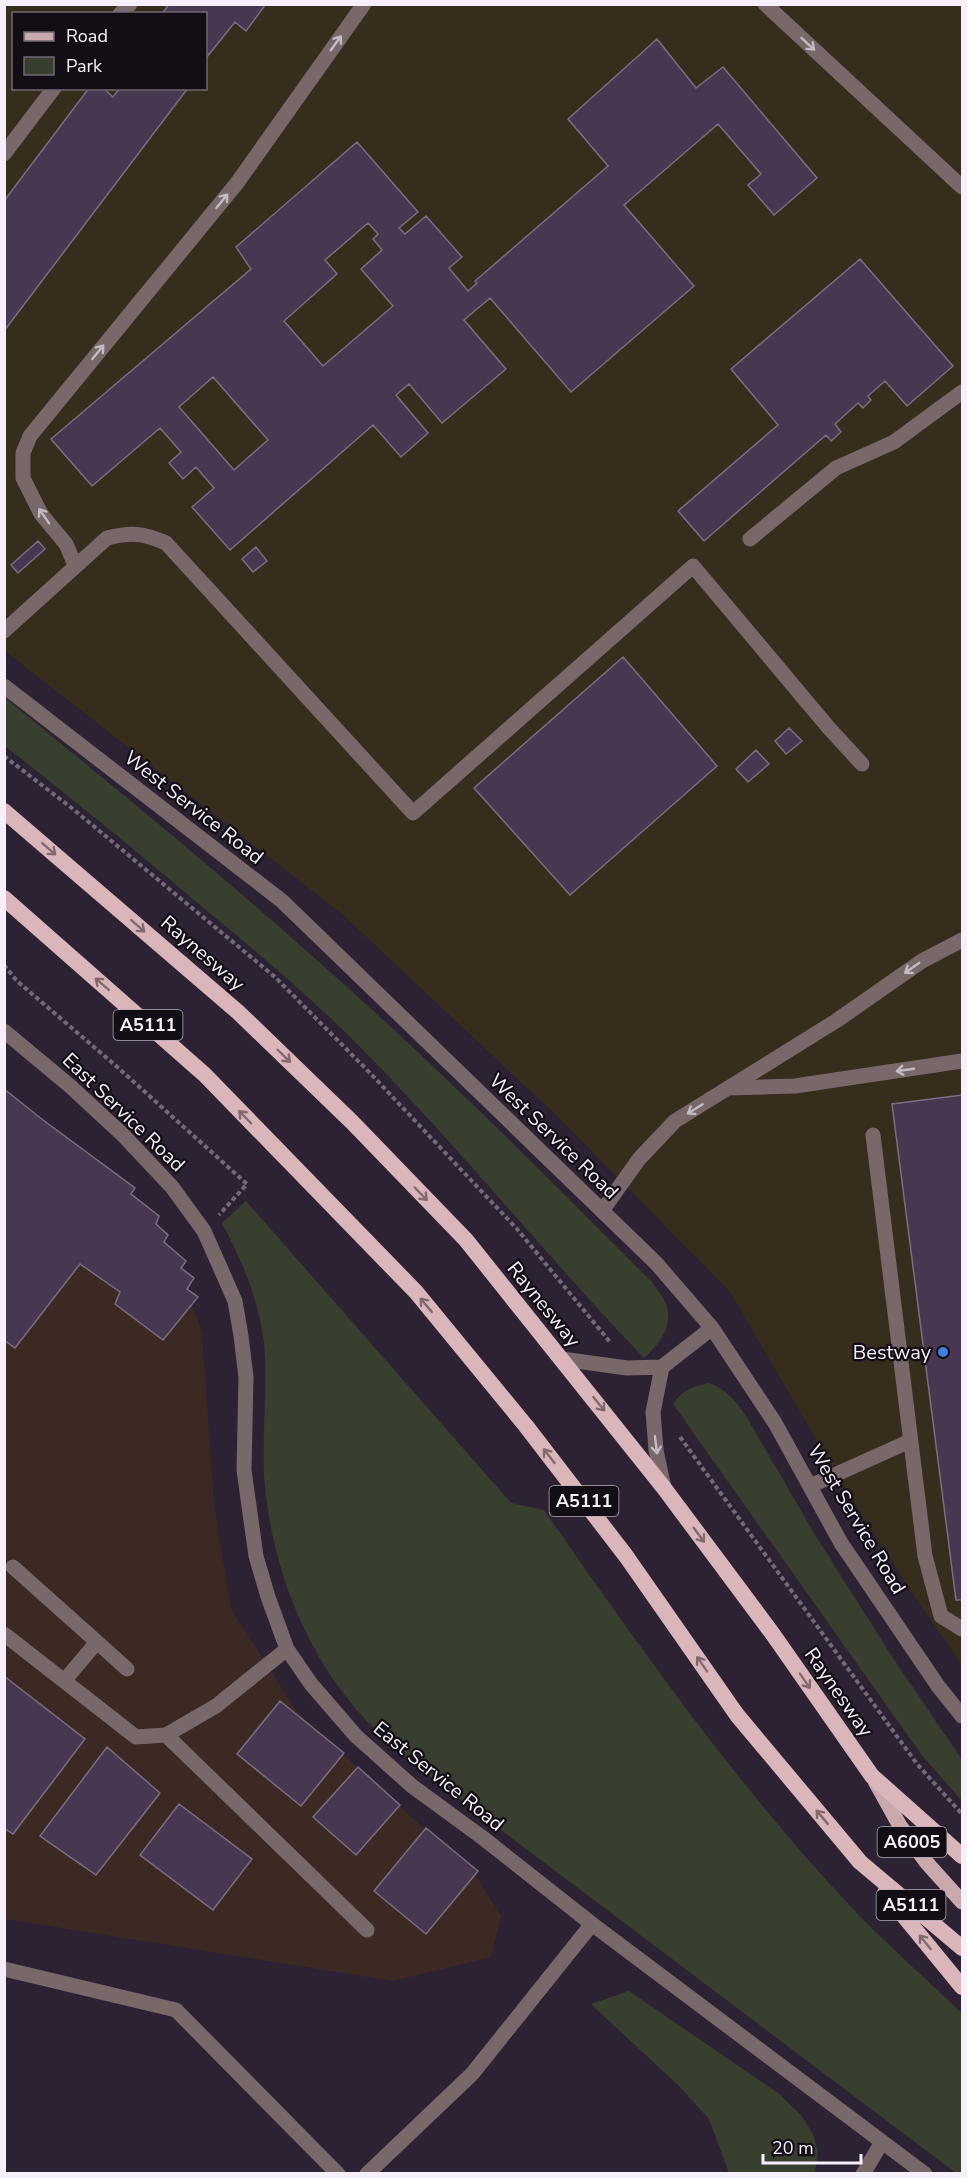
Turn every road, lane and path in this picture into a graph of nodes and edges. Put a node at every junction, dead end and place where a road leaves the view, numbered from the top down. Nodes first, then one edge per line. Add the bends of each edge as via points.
1 (364, 4) edge
2 (765, 4) edge
3 (52, 90) edge
4 (4, 154) edge
5 (963, 187) edge
6 (963, 392) edge
7 (750, 539) dead end
8 (75, 565) junction
9 (4, 631) edge
10 (4, 686) edge
11 (4, 756) edge
12 (862, 764) dead end
13 (4, 811) edge
14 (4, 898) edge
15 (963, 940) edge
16 (4, 965) edge
17 (4, 1031) edge
18 (963, 1061) edge
19 (729, 1088) junction
20 (873, 1135) dead end
21 (602, 1211) junction
22 (204, 1231) junction
23 (712, 1328) junction
24 (605, 1334) dead end
25 (562, 1359) junction
26 (662, 1367) junction
27 (679, 1436) dead end
28 (910, 1441) junction
29 (810, 1486) junction
30 (664, 1488) junction
31 (13, 1567) dead end
32 (963, 1629) edge
33 (4, 1634) edge
34 (97, 1642) junction
35 (287, 1648) junction
36 (127, 1669) dead end
37 (64, 1681) junction
38 (963, 1716) edge
39 (166, 1735) junction
40 (872, 1776) junction
41 (963, 1814) edge
42 (963, 1856) edge
43 (860, 1862) junction
44 (963, 1902) edge
45 (592, 1924) junction
46 (367, 1930) dead end
47 (963, 1948) edge
48 (4, 1968) edge
49 (963, 1987) edge
50 (882, 2142) junction
51 (338, 2174) edge
52 (367, 2174) edge
53 (863, 2174) edge
54 (925, 2174) edge

8 -> 1 street via 66,544 41,514 23,478 23,453 30,436 237,183
2 -> 5 street
3 - 4 street
6 - 7 street via 894,442 836,468
8 - 9 street
8 - 12 street via 106,538 146,534 166,543 413,813 693,566
10 - 21 street, West Service Road via 282,901
11 - 24 path via 275,977 517,1229
13 -> 25 highway, Raynesway via 238,1012 352,1122 466,1240
43 -> 14 highway, A5111 via 737,1715 626,1556 416,1292 206,1075
15 -> 19 street via 922,961
16 - 22 path via 17,981 247,1184
17 - 22 street, East Service Road via 123,1136 172,1186
18 -> 19 street via 795,1086
19 -> 21 street via 675,1122 639,1160
20 - 28 street
21 - 23 street, West Service Road via 656,1263
22 - 35 street, East Service Road via 235,1301 246,1377 244,1470 256,1556
23 - 26 street
23 - 29 street, West Service Road via 776,1423
25 - 26 street via 627,1368
25 -> 30 highway, Raynesway
26 -> 30 street via 652,1412
27 - 41 path via 917,1764
28 - 29 street
28 - 32 street via 926,1556 941,1616
29 - 38 street, West Service Road via 842,1543 938,1686
30 -> 40 highway, Raynesway
31 - 34 street
33 - 37 street
34 - 36 street
34 - 37 street
35 - 39 street via 216,1706
35 - 45 street, East Service Road via 311,1684 356,1736 412,1786
37 - 39 street via 136,1737
39 - 46 street
40 - 42 highway
40 - 44 main road, Raynesway / A6005 via 900,1826
43 - 47 highway, A5111
49 -> 43 highway
45 - 50 street, East Service Road
45 - 52 street via 472,2074
48 - 51 street via 176,2010
50 - 53 street
50 - 54 street, East Service Road

